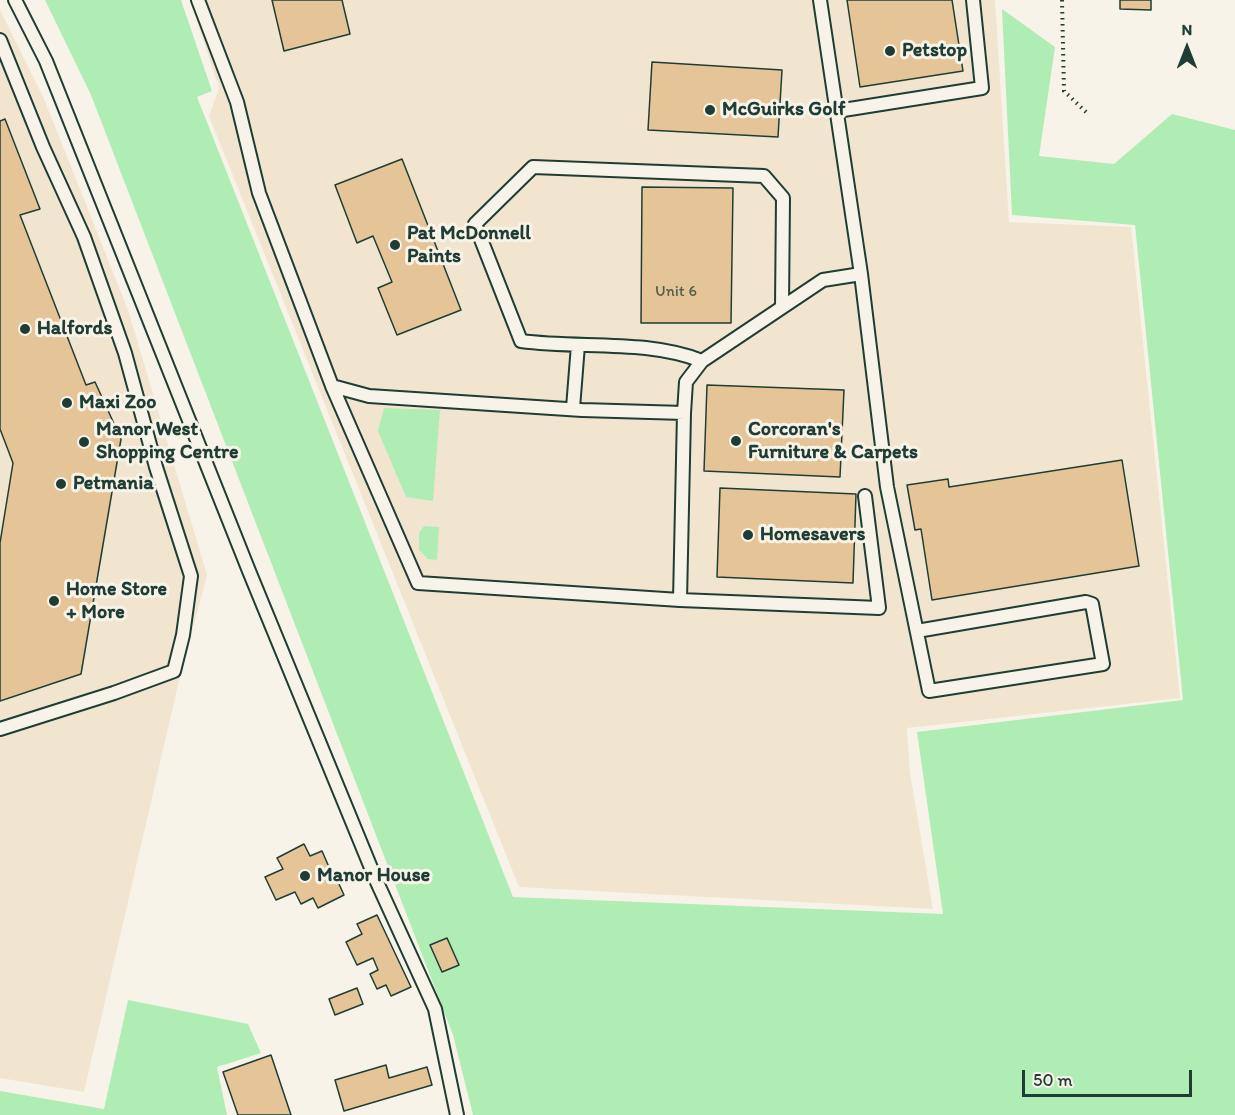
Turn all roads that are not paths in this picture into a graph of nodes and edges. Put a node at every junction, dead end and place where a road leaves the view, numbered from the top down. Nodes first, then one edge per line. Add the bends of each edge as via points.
1 (15, 0) edge
2 (198, 0) edge
3 (820, 0) edge
4 (973, 0) edge
5 (0, 40) edge
6 (837, 111) junction
7 (861, 274) junction
8 (782, 307) junction
9 (578, 345) junction
10 (702, 361) junction
11 (332, 386) junction
12 (573, 408) junction
13 (684, 412) junction
14 (865, 496) dead end
15 (680, 600) junction
16 (917, 631) junction
17 (0, 729) edge
18 (457, 1115) edge

1 - 18 lane via 46,61 249,571 376,880 435,1009
2 - 11 lane via 237,102 259,193
3 - 6 lane
4 - 6 lane via 982,88
5 - 17 lane via 84,237 125,353 191,576 174,671
6 - 7 lane
7 - 8 lane via 823,280
7 - 16 lane via 888,487
8 - 9 lane via 783,198 764,176 532,167 475,224 521,341
8 - 10 lane
9 - 10 lane via 677,351
9 - 12 lane
10 - 13 lane via 686,382
11 - 12 lane via 369,396
11 - 15 lane via 418,583
12 - 13 lane
13 - 15 lane
14 - 15 lane via 879,608
16 - 16 lane via 1086,602 1092,604 1103,664 929,691

